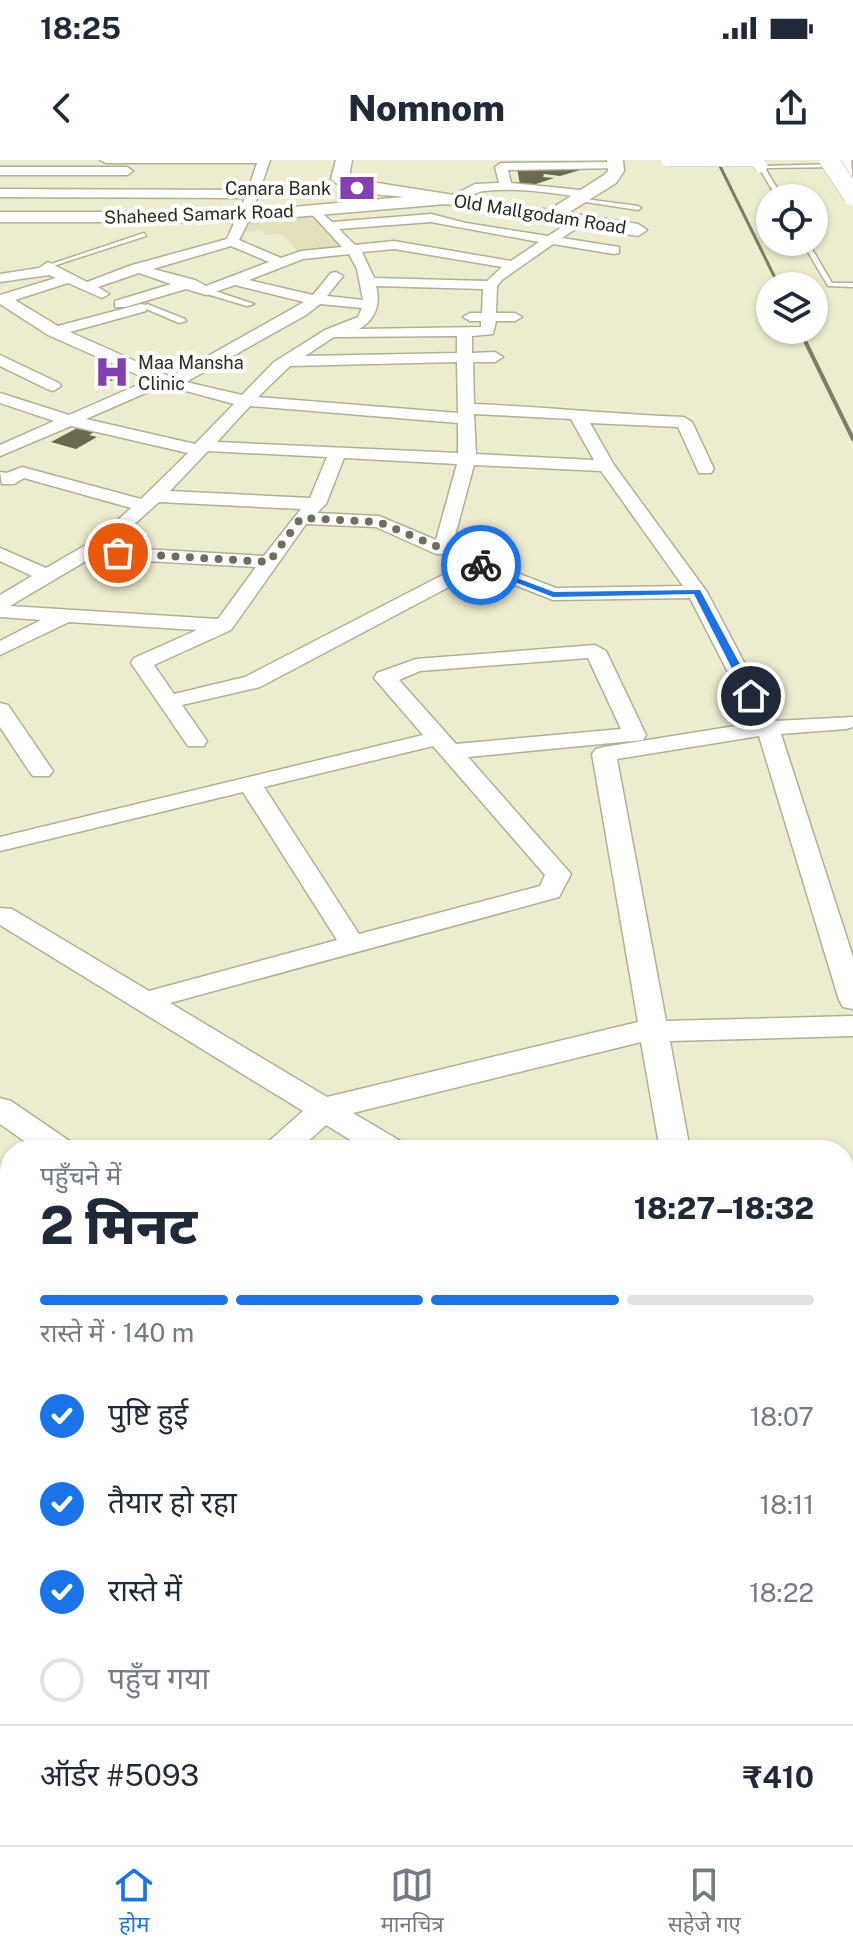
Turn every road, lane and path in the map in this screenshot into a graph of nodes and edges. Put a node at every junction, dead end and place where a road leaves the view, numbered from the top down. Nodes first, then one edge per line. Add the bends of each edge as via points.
1 (344, 160) edge
2 (668, 160) edge
3 (615, 163) edge
4 (101, 164) edge
5 (262, 164) edge
6 (845, 165) edge
7 (597, 166) junction
8 (761, 166) junction
9 (0, 171) edge
10 (772, 184) edge
11 (506, 187) junction
12 (532, 187) junction
13 (0, 193) edge
14 (81, 194) junction
15 (582, 196) junction
16 (853, 196) edge
17 (446, 199) junction
18 (248, 205) junction
19 (0, 206) edge
20 (499, 208) junction
21 (638, 208) dead end
22 (314, 210) junction
23 (70, 212) junction
24 (0, 217) edge
25 (550, 217) junction
26 (578, 221) junction
27 (328, 226) junction
28 (466, 227) junction
29 (638, 230) dead end
30 (144, 235) dead end
31 (550, 240) junction
32 (232, 242) junction
33 (350, 250) junction
34 (614, 250) dead end
35 (191, 252) junction
36 (529, 254) junction
37 (813, 256) edge
38 (557, 258) dead end
39 (284, 262) junction
40 (512, 265) junction
41 (50, 268) junction
42 (137, 268) junction
43 (336, 276) junction
44 (0, 278) edge
45 (71, 278) junction
46 (367, 279) junction
47 (234, 280) junction
48 (188, 284) junction
49 (491, 285) junction
50 (853, 285) edge
51 (87, 286) junction
52 (206, 291) junction
53 (2, 299) edge
54 (316, 300) junction
55 (250, 304) dead end
56 (147, 306) joint
57 (125, 308) junction
58 (368, 311) junction
59 (487, 317) junction
60 (515, 317) dead end
61 (182, 321) dead end
62 (464, 331) junction
63 (53, 332) junction
64 (328, 335) junction
65 (465, 357) junction
66 (495, 357) dead end
67 (0, 360) edge
68 (285, 361) junction
69 (168, 380) junction
70 (0, 397) edge
71 (244, 402) junction
72 (466, 414) junction
73 (578, 417) junction
74 (71, 421) junction
75 (200, 448) junction
76 (0, 451) edge
77 (338, 452) junction
78 (467, 458) junction
79 (606, 466) junction
80 (705, 469) dead end
81 (0, 477) edge
82 (150, 501) junction
83 (317, 504) junction
84 (301, 518) junction
85 (443, 550) junction
86 (88, 552) junction
87 (0, 554) edge
88 (269, 562) junction
89 (478, 564) junction
90 (47, 576) junction
91 (697, 592) junction
92 (0, 603) edge
93 (0, 611) edge
94 (65, 615) junction
95 (224, 626) junction
96 (0, 649) edge
97 (168, 702) junction
98 (0, 710) edge
99 (846, 722) dead end
100 (768, 728) junction
101 (196, 741) dead end
102 (444, 745) junction
103 (41, 771) dead end
104 (250, 784) junction
105 (0, 844) edge
106 (0, 917) edge
107 (353, 945) junction
108 (853, 1000) edge
109 (145, 1001) junction
110 (853, 1026) edge
111 (654, 1032) junction
112 (0, 1109) edge
113 (324, 1109) junction
114 (45, 1140) edge
115 (290, 1140) edge
116 (375, 1140) edge
117 (673, 1140) edge

1 - 17 street via 344,182
2 - 8 street, bridge via 755,160
3 - 7 street
3 - 15 street via 610,179
4 - 5 street
4 - 9 street
4 - 14 street
5 - 18 street
6 - 8 lane
6 - 16 street, bridge
7 - 11 street via 501,167
7 - 12 street
8 - 10 lane
11 - 12 street
11 - 17 street via 479,187
12 - 15 street
13 - 14 street
14 - 18 street
14 - 23 street
15 - 21 lane
15 - 25 street
17 - 20 street, Old Mallgodam Road
17 - 22 street, Shaheed Samark Road
18 - 22 street, Shaheed Samark Road
18 - 23 street, Shaheed Samark Road
18 - 32 street
19 - 23 street
20 - 25 street, Old Mallgodam Road
20 - 28 street
22 - 27 street
23 - 24 street, Shaheed Samark Road
25 - 26 street, Old Mallgodam Road
26 - 29 street, Old Mallgodam Road
26 - 31 street
27 - 28 street via 431,218
27 - 33 street
28 - 31 street
30 - 41 lane
31 - 34 street
31 - 36 street
32 - 35 street
32 - 39 street
33 - 39 street
33 - 40 street via 394,245
33 - 46 street
35 - 42 street
35 - 48 street via 237,269
36 - 38 street
36 - 40 street
37 - 50 lane via 830,285
39 - 43 street
39 - 47 street
40 - 49 street
41 - 44 street
41 - 45 street
42 - 48 street
42 - 51 street
43 - 46 street
43 - 54 street
45 - 51 street
45 - 53 street
46 - 49 street
46 - 58 street
47 - 52 street
47 - 54 street
48 - 52 street
48 - 57 street
49 - 59 street
51 - 57 street
52 - 55 lane
53 - 63 street
54 - 58 street
54 - 69 street
56 - 57 street
56 - 61 lane
57 - 63 street
58 - 59 street
58 - 64 street via 350,328
59 - 60 street
59 - 62 street via 488,331
62 - 64 street
62 - 65 street
63 - 69 street
64 - 68 street
65 - 66 street
65 - 68 street
65 - 72 street
67 - 70 street via 50,384
68 - 71 street
69 - 71 street
69 - 74 street
70 - 74 street
71 - 72 street via 411,417
71 - 75 street
72 - 73 street via 562,412
72 - 78 street
73 - 79 street
73 - 80 street via 684,422
74 - 75 street
74 - 76 street
75 - 77 street
75 - 82 street
77 - 78 street
77 - 83 street
78 - 79 street
78 - 85 street
79 - 91 street
81 - 82 street via 8,480 22,472
82 - 83 street
82 - 86 street
83 - 84 street
84 - 85 street via 379,522
84 - 88 street
85 - 89 street
86 - 88 street
86 - 90 street
87 - 90 street
88 - 95 street
89 - 91 street via 553,594
89 - 97 street via 252,682
90 - 92 street
91 - 100 street
93 - 94 street
94 - 95 street
94 - 96 street
95 - 97 street via 142,663
97 - 101 street
98 - 103 street
99 - 100 street
100 - 108 street
100 - 111 street via 604,754
102 - 102 street via 385,678 416,665 595,651 635,735
102 - 104 street
102 - 107 street via 558,874 550,891
104 - 105 street
104 - 107 street
106 - 109 street
107 - 109 street
109 - 113 street
110 - 111 street
111 - 113 street
111 - 117 street
112 - 114 street
113 - 115 street
113 - 116 street

